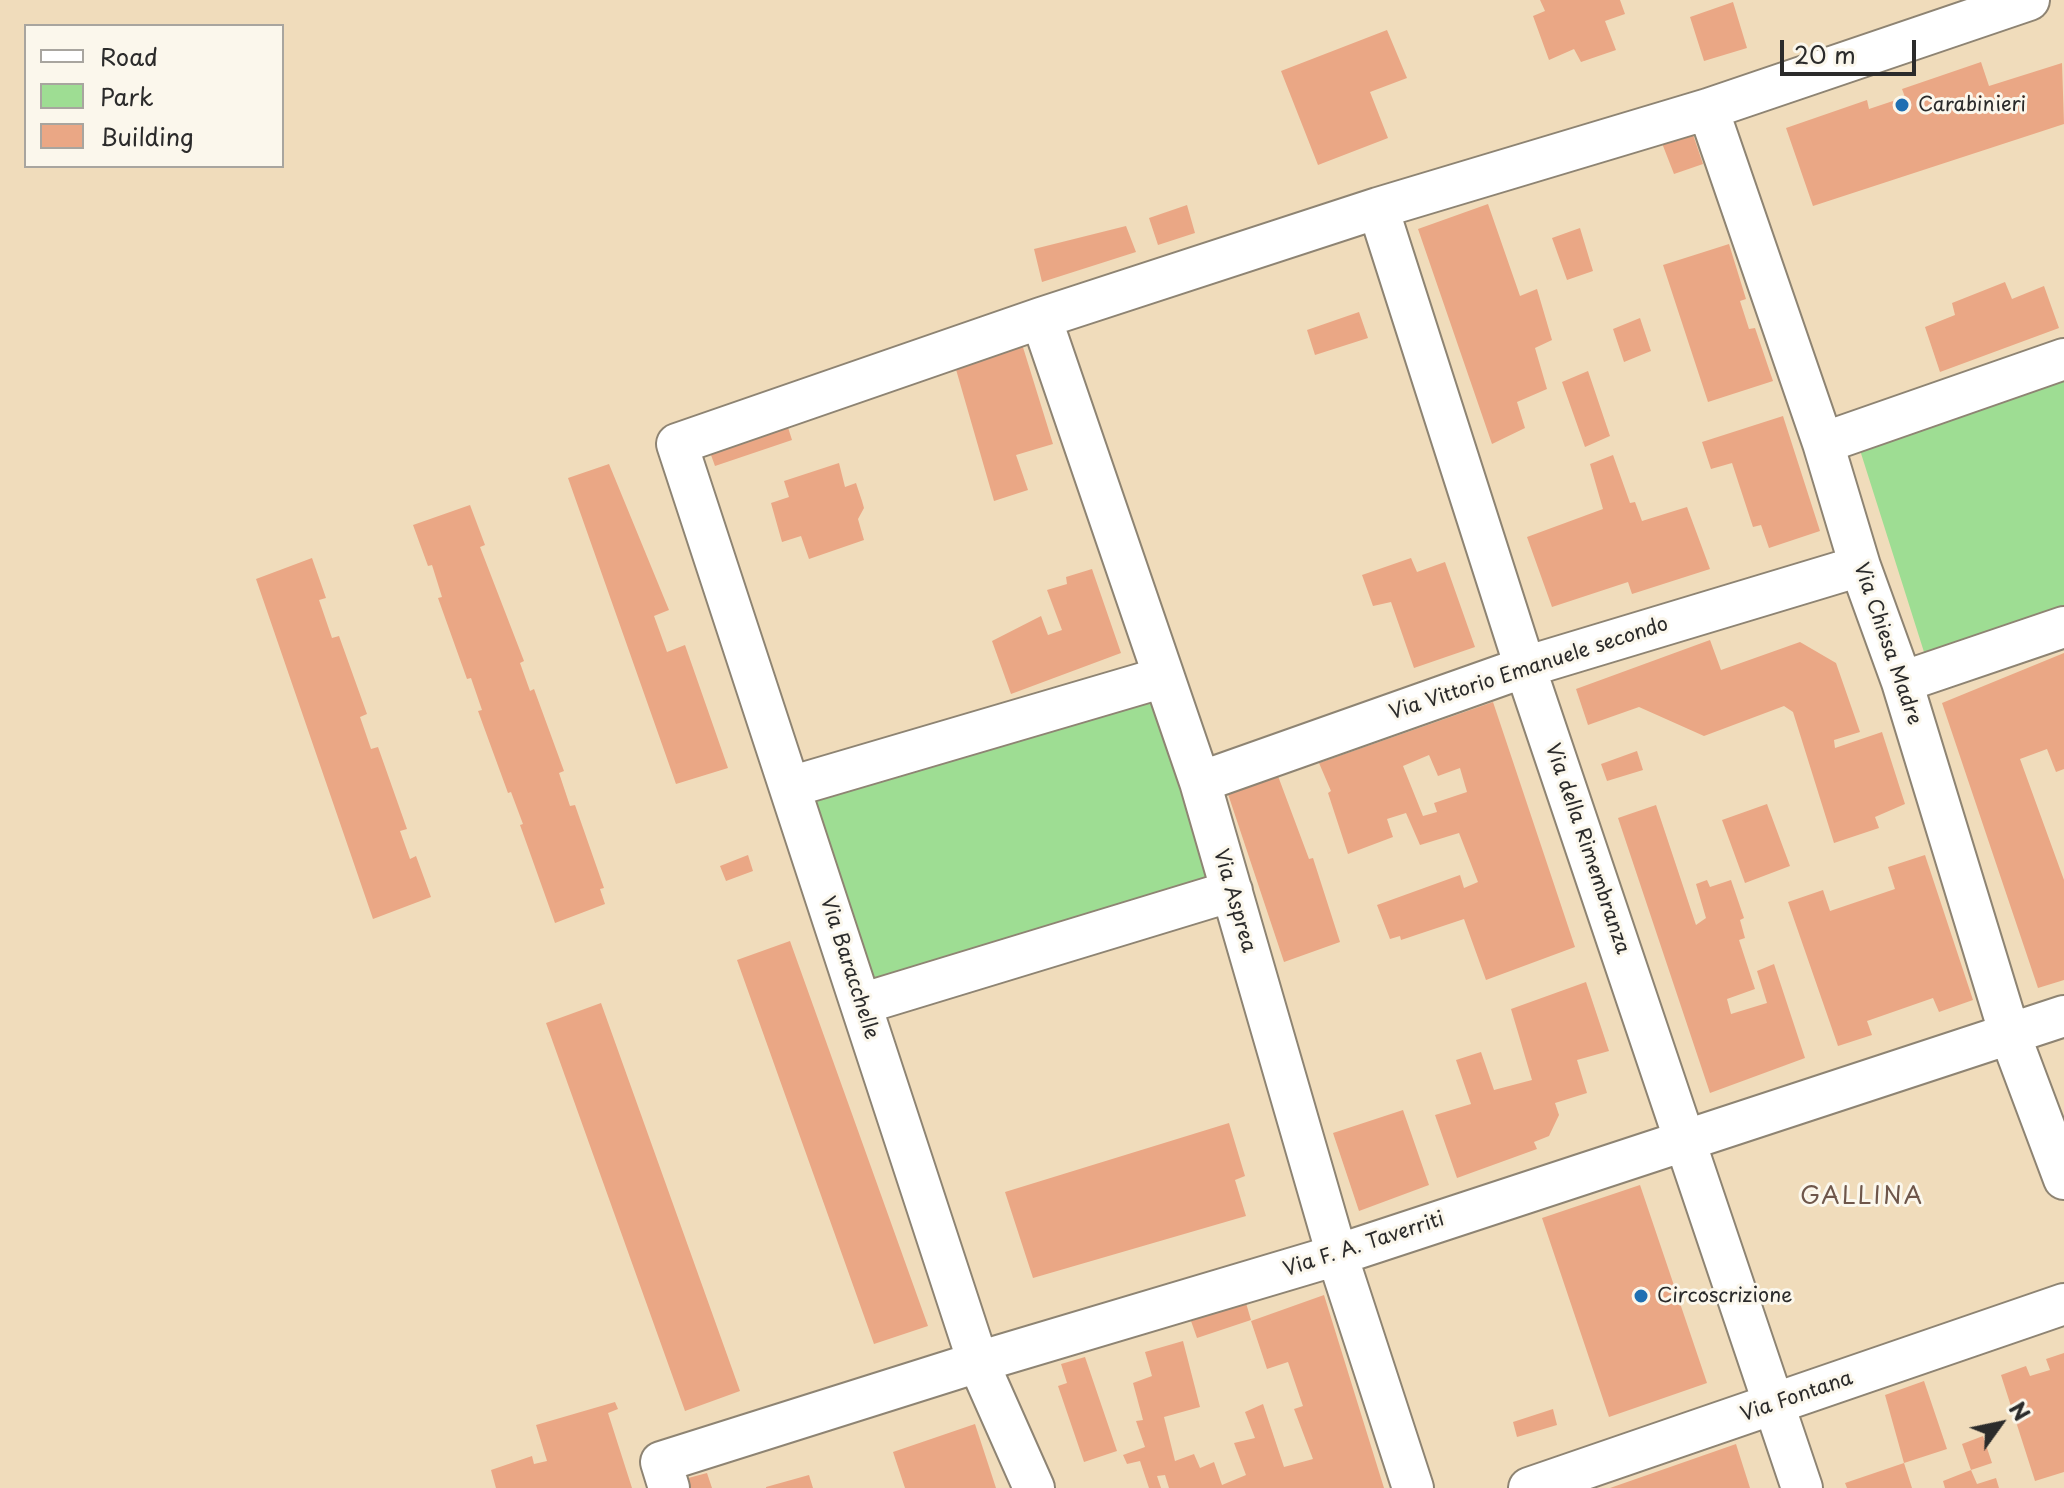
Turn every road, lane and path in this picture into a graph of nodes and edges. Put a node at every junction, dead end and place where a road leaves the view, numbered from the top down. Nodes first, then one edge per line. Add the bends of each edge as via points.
1 (2029, 0) edge
2 (1708, 109) junction
3 (1378, 208) junction
4 (1041, 318) junction
5 (2064, 359) edge
6 (1823, 443) junction
7 (1860, 566) junction
8 (2064, 627) edge
9 (1525, 667) junction
10 (1164, 677) junction
11 (1902, 682) junction
12 (1200, 782) junction
13 (790, 787) junction
14 (1232, 891) junction
15 (861, 1004) junction
16 (2064, 1016) edge
17 (2010, 1035) junction
18 (1686, 1141) junction
19 (2064, 1179) edge
20 (1337, 1255) junction
21 (2064, 1304) edge
22 (978, 1362) junction
23 (1774, 1405) junction
24 (665, 1475) edge
25 (1034, 1488) edge
26 (1413, 1488) edge
27 (1529, 1488) edge
28 (1802, 1488) edge

1 - 2 street
2 - 3 street
2 - 6 street, Via Chiesa Madre
3 - 4 street
3 - 9 street, Via della Rimembranza
4 - 10 street, Via Asprea
4 - 13 street, Via Baracchelle via 677,444
5 - 6 street
6 - 7 street, Via Chiesa Madre
7 - 9 street, Via Vittorio Emanuele secondo
7 - 11 street, Via Chiesa Madre
8 - 11 street
9 - 12 street, Via Vittorio Emanuele secondo
9 - 18 street, Via della Rimembranza
10 - 12 street, Via Asprea
10 - 13 street
11 - 17 street, Via Chiesa Madre
12 - 14 street, Via Asprea
13 - 15 street, Via Baracchelle
14 - 15 street
14 - 20 street, Via Asprea
15 - 22 street, Via Baracchelle
16 - 17 street, Via F. A. Taverriti
17 - 18 street, Via F. A. Taverriti
17 - 19 street, Via Chiesa Madre
18 - 20 street, Via F. A. Taverriti
18 - 23 street, Via della Rimembranza
20 - 22 street, Via F. A. Taverriti
20 - 26 street, Via Asprea
21 - 23 street, Via Fontana
22 - 24 street, Via F. A. Taverriti
22 - 25 street, Via Baracchelle
23 - 27 street, Via Fontana
23 - 28 street, Via della Rimembranza

